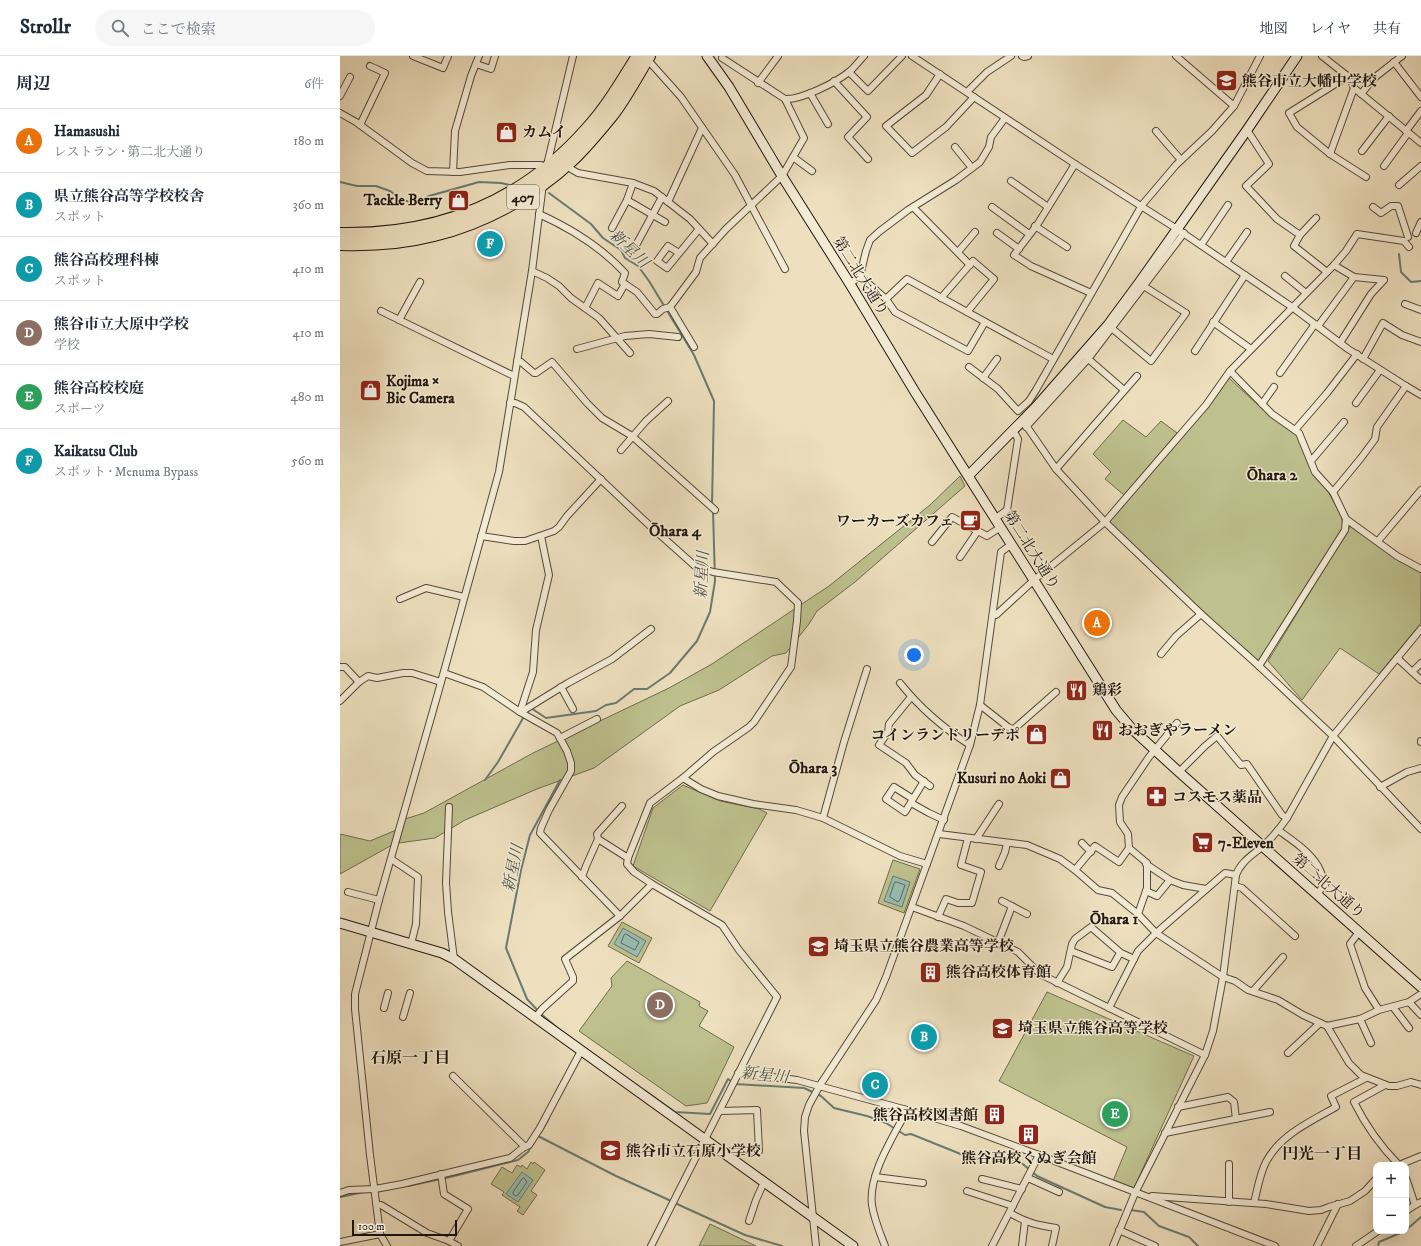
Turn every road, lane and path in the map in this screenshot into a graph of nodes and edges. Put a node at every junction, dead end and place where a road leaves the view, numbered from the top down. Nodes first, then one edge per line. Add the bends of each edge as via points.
1 (413, 56) edge
2 (448, 56) edge
3 (479, 56) edge
4 (495, 56) edge
5 (573, 56) edge
6 (707, 56) edge
7 (778, 56) edge
8 (864, 56) edge
9 (902, 56) edge
10 (912, 56) edge
11 (1011, 56) edge
12 (1022, 56) edge
13 (1028, 56) edge
14 (1176, 56) edge
15 (1260, 56) edge
16 (1297, 56) edge
17 (1322, 56) edge
18 (1402, 56) edge
19 (645, 57) edge
20 (723, 57) edge
21 (1394, 62) junction
22 (476, 64) junction
23 (713, 64) junction
24 (370, 66) dead end
25 (849, 72) junction
26 (940, 74) junction
27 (1348, 76) junction
28 (350, 77) dead end
29 (834, 81) junction
30 (758, 83) junction
31 (1354, 88) junction
32 (967, 92) junction
33 (810, 93) junction
34 (1361, 94) junction
35 (340, 96) edge
36 (974, 97) junction
37 (1421, 97) edge
38 (784, 100) junction
39 (1234, 106) junction
40 (1421, 111) edge
41 (342, 114) edge
42 (1389, 116) junction
43 (1005, 118) junction
44 (340, 121) edge
45 (828, 124) dead end
46 (360, 125) junction
47 (702, 128) junction
48 (1247, 130) junction
49 (1156, 131) dead end
50 (1407, 132) junction
51 (1421, 143) edge
52 (955, 148) dead end
53 (1362, 150) dead end
54 (1330, 154) junction
55 (793, 157) junction
56 (868, 159) dead end
57 (1181, 160) junction
58 (1075, 164) junction
59 (567, 165) junction
60 (1384, 166) dead end
61 (1421, 166) edge
62 (546, 168) junction
63 (972, 168) junction
64 (812, 171) dead end
65 (453, 172) junction
66 (782, 176) junction
67 (1366, 177) dead end
68 (1011, 181) dead end
69 (633, 183) junction
70 (543, 184) junction
71 (1399, 185) dead end
72 (662, 198) junction
73 (627, 200) junction
74 (668, 202) junction
75 (1142, 205) junction
76 (1228, 205) dead end
77 (751, 206) junction
78 (913, 207) junction
79 (992, 207) dead end
80 (1048, 207) junction
81 (1373, 208) dead end
82 (539, 214) junction
83 (653, 215) junction
84 (1316, 218) dead end
85 (665, 222) dead end
86 (1421, 222) edge
87 (1035, 226) junction
88 (612, 228) dead end
89 (699, 229) junction
90 (1181, 231) junction
91 (976, 232) dead end
92 (1246, 232) dead end
93 (997, 233) dead end
94 (340, 234) edge
95 (1029, 234) junction
96 (1416, 234) dead end
97 (1300, 235) junction
98 (1408, 237) dead end
99 (340, 244) edge
100 (712, 244) junction
101 (1201, 245) junction
102 (1067, 247) dead end
103 (1409, 247) dead end
104 (634, 249) dead end
105 (1019, 249) junction
106 (958, 252) junction
107 (679, 254) dead end
108 (1226, 262) junction
109 (970, 265) junction
110 (1334, 265) junction
111 (785, 269) dead end
112 (532, 271) junction
113 (1327, 272) junction
114 (1245, 275) junction
115 (860, 276) junction
116 (1285, 276) dead end
117 (1354, 277) junction
118 (420, 282) dead end
119 (625, 284) junction
120 (850, 284) junction
121 (1142, 285) junction
122 (1091, 293) junction
123 (1306, 293) junction
124 (941, 298) junction
125 (886, 299) junction
126 (1405, 304) dead end
127 (670, 307) junction
128 (1292, 307) junction
129 (585, 308) junction
130 (1421, 310) edge
131 (381, 311) dead end
132 (967, 312) junction
133 (399, 320) junction
134 (984, 322) junction
135 (1214, 322) junction
136 (1316, 325) junction
137 (1110, 327) junction
138 (678, 337) dead end
139 (616, 338) junction
140 (1421, 342) edge
141 (1340, 343) junction
142 (694, 348) dead end
143 (577, 349) dead end
144 (1251, 349) junction
145 (1195, 351) dead end
146 (630, 353) dead end
147 (1356, 354) junction
148 (1086, 357) junction
149 (997, 359) dead end
150 (1053, 359) junction
151 (1363, 359) junction
152 (517, 361) junction
153 (969, 367) dead end
154 (1380, 370) junction
155 (1230, 371) junction
156 (1280, 373) dead end
157 (514, 376) junction
158 (1137, 376) dead end
159 (983, 378) junction
160 (1406, 386) junction
161 (1274, 387) dead end
162 (1124, 390) junction
163 (1421, 394) edge
164 (1029, 400) junction
165 (668, 401) dead end
166 (510, 403) junction
167 (1356, 403) dead end
168 (1262, 404) junction
169 (1036, 407) junction
170 (1344, 422) dead end
171 (1024, 424) junction
172 (1013, 430) junction
173 (1295, 430) junction
174 (632, 436) junction
175 (621, 450) dead end
176 (1311, 461) junction
177 (1056, 469) junction
178 (969, 475) junction
179 (601, 479) junction
180 (1421, 490) edge
181 (1333, 492) junction
182 (712, 508) dead end
183 (996, 518) junction
184 (1346, 519) junction
185 (1105, 522) junction
186 (1001, 527) junction
187 (977, 532) junction
188 (481, 536) junction
189 (541, 536) junction
190 (932, 542) dead end
191 (1378, 542) junction
192 (1012, 544) junction
193 (960, 557) dead end
194 (1421, 569) edge
195 (1034, 580) junction
196 (464, 597) junction
197 (400, 599) dead end
198 (1201, 614) junction
199 (993, 615) junction
200 (651, 629) dead end
201 (1421, 629) edge
202 (1161, 654) dead end
203 (1397, 658) junction
204 (1421, 663) edge
205 (1259, 666) junction
206 (340, 667) edge
207 (866, 669) dead end
208 (1412, 672) junction
209 (444, 673) junction
210 (1421, 680) edge
211 (359, 682) junction
212 (442, 682) junction
213 (900, 683) dead end
214 (561, 687) junction
215 (1056, 692) dead end
216 (911, 697) junction
217 (340, 701) edge
218 (980, 705) junction
219 (573, 709) dead end
220 (521, 712) junction
221 (598, 720) dead end
222 (1177, 723) dead end
223 (1333, 736) junction
224 (560, 738) junction
225 (970, 745) junction
226 (1154, 749) junction
227 (1421, 768) edge
228 (1179, 772) junction
229 (683, 778) junction
230 (924, 782) junction
231 (930, 786) dead end
232 (1380, 787) junction
233 (999, 804) dead end
234 (622, 806) dead end
235 (449, 807) dead end
236 (823, 818) junction
237 (1287, 818) junction
238 (944, 820) junction
239 (1421, 829) edge
240 (1278, 830) junction
241 (939, 834) junction
242 (968, 838) junction
243 (598, 839) junction
244 (976, 839) junction
245 (1007, 842) junction
246 (1082, 843) dead end
247 (1262, 846) junction
248 (1129, 848) junction
249 (1091, 852) junction
250 (628, 858) junction
251 (391, 859) junction
252 (927, 864) junction
253 (1146, 864) junction
254 (999, 866) dead end
255 (1075, 870) junction
256 (1236, 875) junction
257 (582, 877) junction
258 (1170, 880) junction
259 (652, 884) junction
260 (1235, 886) junction
261 (1206, 889) junction
262 (1146, 891) junction
263 (348, 892) dead end
264 (1317, 894) junction
265 (379, 900) junction
266 (1002, 901) dead end
267 (1012, 906) junction
268 (912, 907) junction
269 (1027, 914) dead end
270 (1138, 914) junction
271 (620, 916) junction
272 (938, 917) junction
273 (340, 923) edge
274 (371, 932) junction
275 (1359, 932) junction
276 (1156, 933) junction
277 (1295, 936) dead end
278 (998, 943) junction
279 (411, 944) junction
280 (1071, 951) junction
281 (1120, 952) junction
282 (1283, 957) dead end
283 (454, 959) junction
284 (1134, 959) junction
285 (1223, 977) junction
286 (1058, 983) junction
287 (1421, 987) edge
288 (1253, 992) junction
289 (388, 993) dead end
290 (410, 993) dead end
291 (1421, 994) edge
292 (1409, 1002) junction
293 (1393, 1007) junction
294 (384, 1008) dead end
295 (1109, 1008) junction
296 (1379, 1010) junction
297 (1421, 1016) edge
298 (403, 1017) dead end
299 (535, 1017) junction
300 (1360, 1019) junction
301 (1320, 1023) junction
302 (1327, 1026) junction
303 (1409, 1028) dead end
304 (1371, 1043) dead end
305 (583, 1053) junction
306 (1288, 1053) dead end
307 (1205, 1055) junction
308 (453, 1076) dead end
309 (736, 1076) junction
310 (1366, 1078) junction
311 (1385, 1085) junction
312 (1421, 1085) edge
313 (819, 1087) junction
314 (1178, 1107) junction
315 (907, 1110) junction
316 (720, 1111) junction
317 (1270, 1112) dead end
318 (1236, 1119) junction
319 (1165, 1133) junction
320 (705, 1140) junction
321 (524, 1146) junction
322 (724, 1154) junction
323 (1039, 1155) junction
324 (1421, 1156) edge
325 (1229, 1164) dead end
326 (441, 1174) junction
327 (1028, 1176) junction
328 (875, 1177) junction
329 (982, 1179) dead end
330 (764, 1182) junction
331 (923, 1183) dead end
332 (1373, 1184) edge
333 (1409, 1184) edge
334 (1022, 1190) junction
335 (375, 1191) junction
336 (967, 1191) dead end
337 (1059, 1192) dead end
338 (340, 1193) edge
339 (1135, 1193) junction
340 (1144, 1195) junction
341 (1229, 1202) junction
342 (1254, 1203) junction
343 (1338, 1204) junction
344 (1418, 1204) edge
345 (377, 1205) junction
346 (1013, 1206) junction
347 (1409, 1209) edge
348 (1010, 1213) junction
349 (813, 1217) junction
350 (749, 1221) dead end
351 (1025, 1222) junction
352 (1119, 1230) junction
353 (380, 1234) junction
354 (1374, 1234) edge
355 (450, 1241) junction
356 (340, 1242) edge
357 (387, 1246) edge
358 (458, 1246) edge
359 (651, 1246) edge
360 (816, 1246) edge
361 (854, 1246) edge
362 (885, 1246) edge
363 (992, 1246) edge
364 (1022, 1246) edge
365 (1052, 1246) edge
366 (1113, 1246) edge
367 (1155, 1246) edge
368 (1274, 1246) edge
369 (1318, 1246) edge
370 (1356, 1246) edge

1 - 2 street via 443,68
3 - 22 street
4 - 22 street via 491,68
5 - 62 street
6 - 23 street, 第二北大通り
7 - 30 street
8 - 25 street
9 - 25 street via 868,91
10 - 26 street
11 - 32 street via 987,72
12 - 13 street
14 - 39 street
15 - 39 street
16 - 48 street
17 - 27 street
18 - 21 street
19 - 47 street via 681,97
19 - 59 highway, 407 via 613,114
19 - 62 highway, 407 via 588,128
20 - 23 street
20 - 30 street
21 - 34 street via 1374,78
21 - 37 street
22 - 65 street via 455,131
23 - 66 street, 第二北大通り
24 - 46 street via 385,73
25 - 29 street
26 - 32 street
26 - 36 street via 926,95 886,126 912,153 946,127
27 - 31 street
27 - 54 street via 1289,113 1297,127
28 - 35 street
29 - 33 street
29 - 56 street via 867,117 848,137
30 - 38 street
31 - 34 street
31 - 54 street
32 - 36 street
33 - 38 street via 792,100
33 - 45 street
34 - 42 street
36 - 43 street
38 - 55 street via 804,138
39 - 57 street
40 - 50 street
41 - 44 street
41 - 46 street
42 - 50 street
42 - 53 street
43 - 58 street
43 - 63 street via 991,137 989,147 980,162
46 - 65 street via 427,171
47 - 74 street
47 - 77 street via 734,175
48 - 90 street
48 - 97 street via 1269,164 1246,186 1277,219
49 - 57 street
50 - 51 street
50 - 60 street
52 - 63 street
54 - 67 street
55 - 64 street
55 - 66 street
57 - 75 street
58 - 75 street
58 - 80 street
59 - 69 street via 578,173
59 - 70 highway, 407
61 - 71 street
62 - 65 street via 542,165 510,165
62 - 70 street
62 - 94 highway, 407 via 508,194 479,209 429,226 400,231
63 - 78 street
66 - 77 street
66 - 120 street, 第二北大通り
68 - 80 street
69 - 72 street via 654,191
69 - 73 street
70 - 82 street
70 - 99 highway, 407 via 483,218 434,235 388,243
72 - 74 street
72 - 83 street
73 - 83 street
73 - 88 street
74 - 89 street
75 - 90 street
75 - 122 street
76 - 101 street
77 - 100 street
77 - 111 street
78 - 106 street
78 - 115 street via 870,240
79 - 95 street
80 - 87 street
81 - 98 street via 1381,213 1391,206 1398,206
82 - 112 street
82 - 119 street via 564,226 612,259 625,273 622,282
83 - 85 street
83 - 104 street
84 - 97 street
86 - 96 street
87 - 95 street
87 - 102 street
89 - 100 street
89 - 107 street
90 - 101 street
90 - 121 street
91 - 106 street
92 - 108 street
93 - 105 street
95 - 105 street
97 - 113 street via 1294,246
100 - 127 street via 700,258 696,272
101 - 108 street
103 - 110 street via 1404,241 1358,234
105 - 122 street via 1014,255 1031,266
106 - 109 street
108 - 114 street
109 - 124 street
109 - 132 street via 973,261 994,280
110 - 113 street
110 - 117 street
112 - 129 street via 547,278
112 - 152 street
113 - 123 street
114 - 128 street
114 - 135 street
115 - 120 street
115 - 125 street
116 - 123 street
117 - 136 street
117 - 141 street via 1384,280 1371,294
118 - 133 street
119 - 127 street via 637,292 655,314
119 - 129 street via 618,296 598,283
120 - 178 street, 第二北大通り
121 - 137 street
121 - 137 street via 1186,313 1151,361
122 - 150 street
123 - 128 street
124 - 125 street via 907,279
124 - 132 street
125 - 134 street via 895,312 968,351
126 - 130 street
127 - 142 street
128 - 136 street
128 - 144 street
129 - 139 street via 599,318
131 - 133 street
132 - 134 street
133 - 157 street
134 - 150 street
135 - 144 street
135 - 145 street
136 - 141 street
136 - 156 street
137 - 148 street
138 - 139 street via 650,334
139 - 143 street
139 - 146 street
140 - 151 street via 1402,335 1383,323
141 - 147 street
144 - 155 street
147 - 151 street
147 - 173 street
148 - 162 street
148 - 169 street
148 - 171 street
149 - 159 street
150 - 164 street
151 - 154 street
152 - 157 street
152 - 174 street via 534,373 552,362 602,418
153 - 159 street
154 - 160 street
154 - 167 street
155 - 168 street
155 - 185 street via 1206,405
157 - 166 street
158 - 162 street
159 - 164 street via 998,389 1018,411
160 - 163 street
160 - 181 street via 1377,427 1375,439
161 - 168 street
162 - 177 street
164 - 169 street
165 - 174 street
166 - 179 street via 524,407
166 - 188 street via 499,472
168 - 173 street
169 - 171 street
170 - 176 street
171 - 172 street
171 - 177 street
172 - 178 street
172 - 183 street via 1018,439 1007,510
173 - 176 street via 1300,433
174 - 175 street
174 - 182 street
176 - 181 street via 1315,472
177 - 185 street
178 - 183 street, 第二北大通り
179 - 189 street via 559,527
179 - 229 street via 695,566 715,572 776,582 798,603 791,667 754,722
180 - 191 street
181 - 184 street
183 - 186 street, 第二北大通り
184 - 191 street
184 - 205 street via 1345,530
185 - 195 street
185 - 198 street
186 - 187 street via 987,536
186 - 192 street, 第二北大通り
187 - 190 street via 952,517
187 - 193 street
188 - 189 street via 514,542
188 - 196 street
189 - 220 street via 549,575 535,632 533,672
191 - 194 street
192 - 195 street, 第二北大通り
192 - 199 street via 1001,552
195 - 199 street
195 - 226 street, 第二北大通り via 1105,695 1132,729
196 - 197 street via 426,588
196 - 209 street
198 - 202 street via 1176,636
198 - 205 street
199 - 218 street
200 - 214 street via 612,659
201 - 203 street
203 - 208 street
203 - 223 street
204 - 208 street
205 - 223 street
206 - 211 street via 345,667
207 - 236 street
208 - 210 street
209 - 212 street
209 - 220 street via 483,688
211 - 212 street via 368,676 377,678 404,673
211 - 217 street
212 - 251 street
213 - 216 street
214 - 219 street
214 - 220 street
215 - 218 street via 1012,729
216 - 225 street via 947,730
216 - 230 street via 889,724 888,732 879,745 906,763
218 - 225 street
220 - 224 street via 557,733
221 - 224 street
222 - 226 street
223 - 232 street
223 - 237 street
224 - 257 street via 571,763 570,771 540,828 540,833
225 - 238 street
226 - 228 street, 第二北大通り
226 - 248 street via 1119,805 1120,822 1128,834
227 - 232 street via 1407,772
228 - 237 street via 1217,736 1241,765 1247,764 1282,815
228 - 247 street, 第二北大通り
229 - 236 street via 718,796 796,810
229 - 250 street via 650,803
230 - 231 street
230 - 238 street via 912,801 928,813
232 - 239 street
233 - 244 street
234 - 243 street via 597,834
235 - 283 street via 446,883
236 - 252 street via 900,856
237 - 240 street
238 - 241 street
240 - 247 street
240 - 264 street via 1296,843 1318,865 1326,883
241 - 242 street
241 - 252 street
242 - 244 street
242 - 272 street via 961,865 982,872 972,903 958,904 946,899
243 - 250 street
243 - 257 street
244 - 245 street
245 - 254 street
245 - 255 street via 1027,845
246 - 249 street
247 - 256 street via 1242,863
247 - 264 street, 第二北大通り
248 - 249 street via 1119,862 1096,846
248 - 253 street via 1147,862
249 - 255 street
250 - 259 street via 627,864 634,872
251 - 265 street
251 - 279 street via 418,877 416,924
252 - 268 street
253 - 258 street
253 - 262 street
255 - 270 street via 1098,890 1112,893
256 - 260 street
256 - 261 street via 1225,873
257 - 271 street
258 - 261 street
258 - 262 street via 1157,896
259 - 271 street
259 - 309 street via 722,925 777,998
260 - 277 street via 1242,888
260 - 285 street
261 - 276 street
262 - 270 street
263 - 265 street
264 - 275 street, 第二北大通り
265 - 274 street
266 - 267 street
267 - 269 street
267 - 278 street
268 - 272 street
268 - 313 street via 876,1000
270 - 276 street
271 - 299 street via 565,959 573,981
272 - 278 street via 964,926
273 - 274 street
274 - 279 street
274 - 335 street via 355,994 355,1009
275 - 287 street, 第二北大通り
275 - 296 street via 1350,944 1365,988
276 - 284 street
276 - 285 street
278 - 286 street via 1018,952 1040,974
279 - 283 street
280 - 281 street via 1112,967
280 - 281 street via 1075,939 1091,927
280 - 286 street via 1067,968
281 - 284 street
282 - 288 street
283 - 299 street
284 - 295 street
285 - 288 street
285 - 307 street via 1213,1031
286 - 295 street
288 - 301 street via 1278,1000
289 - 294 street
290 - 298 street
291 - 292 street
292 - 293 street
292 - 297 street
293 - 296 street
293 - 303 street
295 - 307 street
296 - 300 street
299 - 305 street
300 - 302 street
300 - 304 street
301 - 302 street
301 - 306 street
302 - 310 street via 1349,1063
305 - 320 street
305 - 321 street via 540,1128 528,1145
307 - 314 street
308 - 321 street
309 - 313 street via 797,1080
309 - 316 street
310 - 311 street
310 - 342 street via 1331,1096 1336,1106 1286,1137 1275,1148 1266,1162
311 - 312 street via 1396,1086 1411,1082
311 - 324 street via 1354,1102 1359,1112 1388,1154 1399,1165
313 - 315 street
313 - 349 street via 809,1105 804,1131
314 - 318 street via 1228,1096 1234,1102
314 - 319 street
315 - 323 street via 961,1126
315 - 328 street
316 - 320 street
316 - 322 street via 757,1110 759,1151 726,1151
317 - 318 street
318 - 319 street
319 - 339 street
320 - 322 street
320 - 359 street
321 - 326 street via 510,1158
322 - 330 street
323 - 327 street
323 - 339 street
325 - 341 street
326 - 335 street
326 - 355 street via 444,1194 468,1209
327 - 334 street
327 - 337 street
328 - 331 street
328 - 362 street via 872,1203 874,1218
329 - 334 street
330 - 349 street
330 - 350 street
332 - 343 street via 1350,1201
333 - 344 street
334 - 346 street
335 - 338 street via 350,1190
335 - 345 street
336 - 346 street
339 - 340 street
339 - 352 street
340 - 341 street
340 - 368 street
341 - 342 street
342 - 343 street via 1310,1211
343 - 369 street
344 - 347 street
345 - 353 street
345 - 355 street via 427,1233
346 - 348 street
348 - 351 street
348 - 363 street
349 - 360 street
349 - 361 street
351 - 364 street
351 - 365 street via 1056,1228
352 - 366 street
352 - 367 street
353 - 356 street
353 - 357 street
354 - 370 street
355 - 358 street

